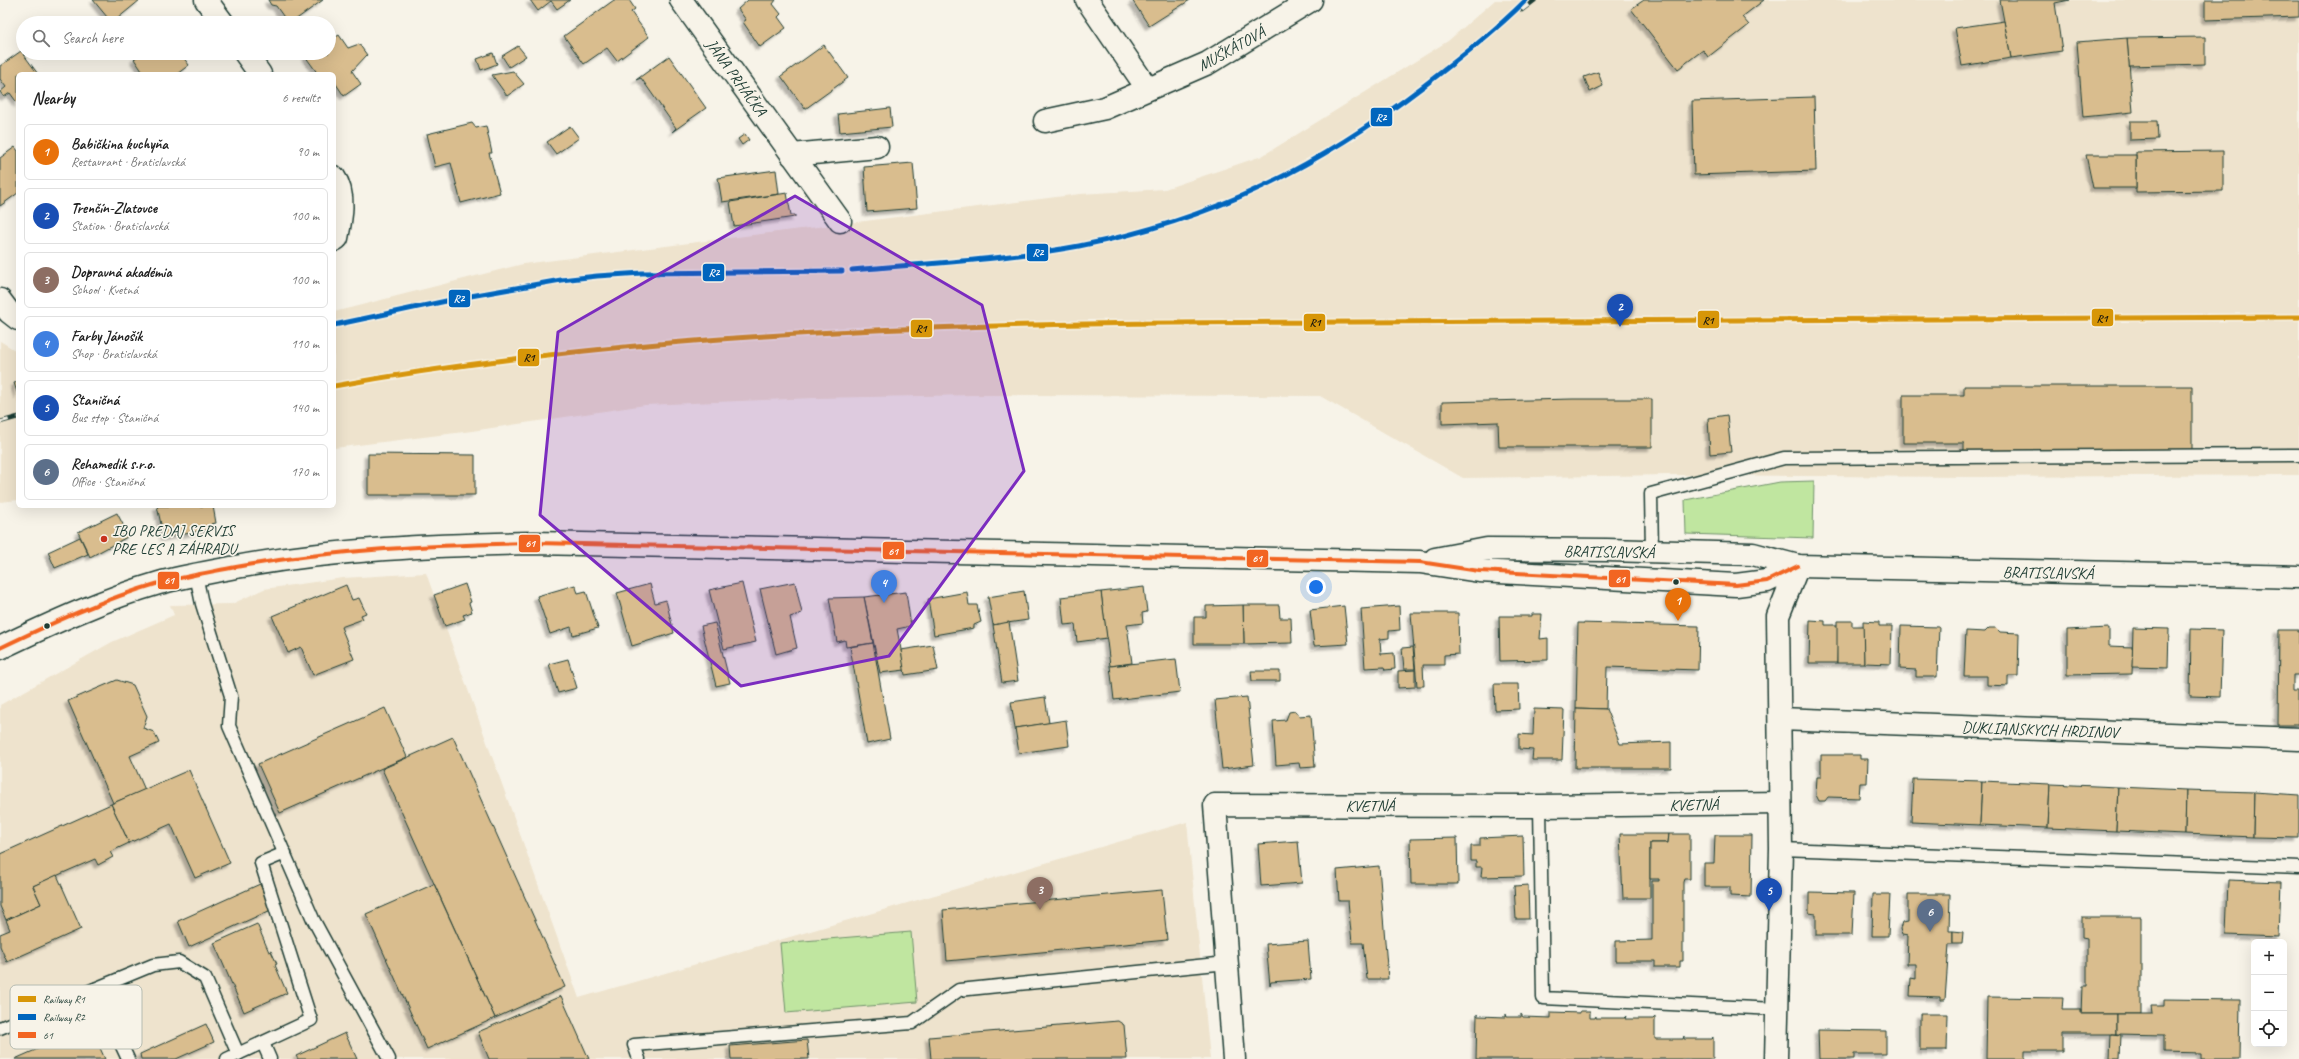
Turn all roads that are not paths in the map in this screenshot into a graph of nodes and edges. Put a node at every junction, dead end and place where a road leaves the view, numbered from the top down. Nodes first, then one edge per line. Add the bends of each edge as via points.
1 (206, 0) edge
2 (682, 0) edge
3 (1087, 0) edge
4 (1311, 0) edge
5 (218, 16) edge
6 (250, 60) edge
7 (259, 72) edge
8 (1147, 88) junction
9 (1045, 121) dead end
10 (877, 146) dead end
11 (792, 155) junction
12 (336, 180) edge
13 (840, 221) dead end
14 (336, 239) edge
15 (0, 300) edge
16 (16, 317) edge
17 (2299, 455) edge
18 (1652, 552) junction
19 (1420, 562) junction
20 (1798, 566) junction
21 (196, 575) junction
22 (2299, 578) edge
23 (0, 648) edge
24 (1780, 719) junction
25 (2299, 738) edge
26 (1780, 803) junction
27 (1540, 806) junction
28 (1781, 849) junction
29 (285, 853) junction
30 (2299, 868) edge
31 (1227, 962) junction
32 (106, 985) edge
33 (1776, 1009) junction
34 (10, 1024) edge
35 (0, 1028) edge
36 (263, 1043) junction
37 (123, 1049) edge
38 (233, 1057) edge
39 (128, 1059) edge
40 (270, 1059) edge
41 (389, 1059) edge
42 (639, 1059) edge
43 (1234, 1059) edge
44 (1776, 1059) edge

1 - 5 street
2 - 11 street, JÁNA PRHÁČKA
3 - 8 street
4 - 8 street, MUŠKÁTOVÁ via 1208,63
6 - 7 street
8 - 9 street, MUŠKÁTOVÁ via 1105,108
10 - 11 street
11 - 13 street, JÁNA PRHÁČKA
12 - 14 street via 342,211
15 - 16 street
17 - 18 lane via 1784,458 1651,494
18 - 19 street, BRATISLAVSKÁ via 1487,549
18 - 20 street, BRATISLAVSKÁ via 1753,554
19 - 20 street, BRATISLAVSKÁ via 1479,571 1736,584 1767,581
19 - 21 street, BRATISLAVSKÁ via 535,543 423,545 336,552 278,559
20 - 22 street, BRATISLAVSKÁ
20 - 24 street via 1778,616
21 - 23 street, BRATISLAVSKÁ via 116,597 60,618
21 - 29 lane via 202,604 231,696 229,726
24 - 25 street, DUKLIANSKYCH HRDINOV
24 - 26 street
26 - 27 street, KVETNÁ
26 - 28 street
27 - 31 street, KVETNÁ via 1215,805
27 - 33 lane via 1542,998
28 - 30 lane
28 - 33 street
29 - 36 lane via 261,863 311,1020
29 - 41 lane via 313,919
31 - 42 lane via 959,990 912,1022 634,1045
31 - 43 street, KVETNÁ
32 - 38 lane via 153,965 179,962 205,978
33 - 44 street
34 - 35 lane
36 - 38 lane
36 - 40 lane
37 - 39 lane

